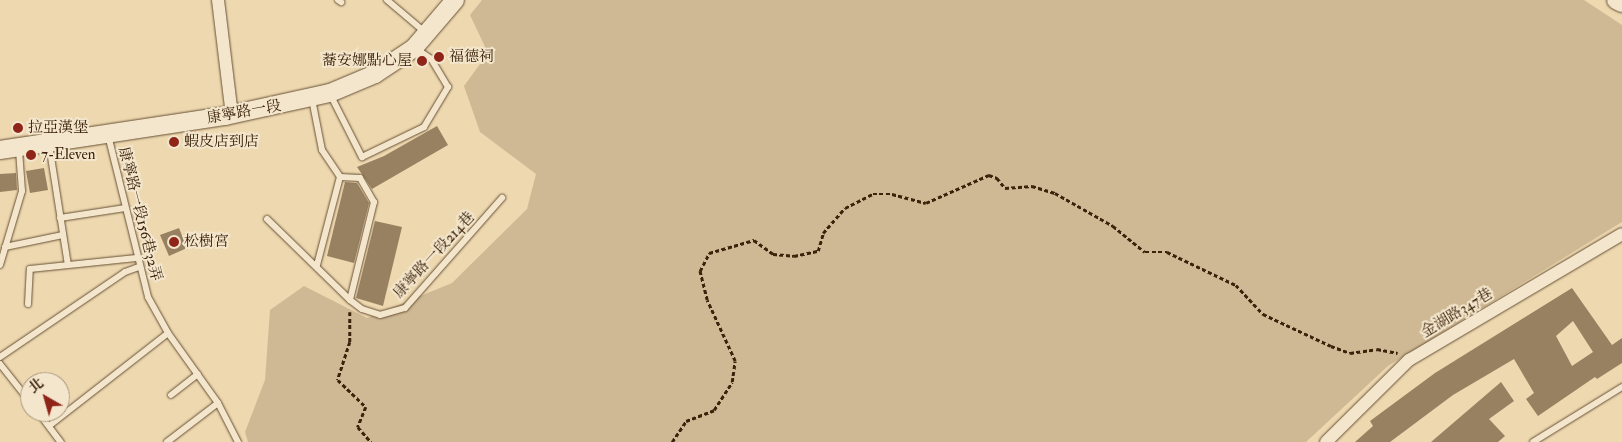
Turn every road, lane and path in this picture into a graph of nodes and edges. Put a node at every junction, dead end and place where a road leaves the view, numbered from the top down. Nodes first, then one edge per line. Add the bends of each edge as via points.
1 (218, 0) edge
2 (387, 0) edge
3 (455, 0) edge
4 (1616, 0) edge
5 (1622, 3) edge
6 (427, 34) junction
7 (414, 48) junction
8 (330, 93) junction
9 (312, 99) junction
10 (232, 114) junction
11 (108, 135) junction
12 (49, 144) junction
13 (19, 147) junction
14 (0, 150) edge
15 (340, 177) junction
16 (502, 198) dead end
17 (125, 208) junction
18 (60, 218) junction
19 (267, 219) dead end
20 (1622, 234) edge
21 (63, 235) junction
22 (5, 247) junction
23 (136, 258) junction
24 (0, 265) edge
25 (68, 265) junction
26 (316, 265) junction
27 (139, 267) junction
28 (350, 300) junction
29 (28, 304) dead end
30 (168, 333) junction
31 (0, 357) edge
32 (1409, 360) junction
33 (0, 364) edge
34 (198, 374) junction
35 (1622, 387) edge
36 (20, 389) edge
37 (171, 396) dead end
38 (218, 403) junction
39 (46, 422) edge
40 (49, 426) junction
41 (61, 442) edge
42 (167, 442) edge
43 (238, 442) edge
44 (371, 442) edge
45 (672, 442) edge
46 (1326, 442) edge
47 (1533, 442) edge

1 - 10 street
2 - 6 lane
3 - 6 street, 康寧路一段
4 - 5 street
6 - 7 street, 康寧路一段
7 - 8 street, 康寧路一段 via 375,74
7 - 8 lane via 431,59 448,87 424,128 362,157
8 - 9 street, 康寧路一段
9 - 10 street, 康寧路一段
9 - 15 lane via 322,150
10 - 11 street, 康寧路一段
11 - 12 street, 康寧路一段
11 - 17 lane, 康寧路一段156巷32弄
12 - 13 street, 康寧路一段
12 - 18 lane
13 - 14 street, 康寧路一段
13 - 22 lane via 22,191
15 - 26 lane
15 - 28 lane via 360,178 374,202
16 - 28 lane, 康寧路一段214巷 via 404,308 380,315 362,309
17 - 18 lane
17 - 23 lane, 康寧路一段156巷32弄
18 - 21 lane
19 - 26 lane, 康寧路一段214巷
20 - 32 street, 金湖路347巷
21 - 22 lane
21 - 25 lane
22 - 24 lane
23 - 25 lane
23 - 27 lane, 康寧路一段156巷32弄
25 - 29 lane via 30,269
26 - 28 lane, 康寧路一段214巷
27 - 30 lane, 康寧路一段156巷32弄 via 148,297
27 - 31 lane via 125,272
28 - 44 path via 350,342 338,380 366,407 358,427
30 - 34 lane, 康寧路一段156巷32弄
30 - 40 lane
32 - 45 path via 1396,352 1377,349 1350,352 1331,346 1263,314 1236,284 1167,252 1145,252 1113,226 1055,192 1032,186 1005,188 997,178 989,175 926,202 892,194 873,194 845,208 823,233 818,251 794,256 773,254 754,240 709,253 700,271 707,300 735,360 732,382 714,410 686,421
32 - 46 street, 金湖路347巷
33 - 36 lane
34 - 37 lane
34 - 38 lane, 康寧路一段156巷32弄
35 - 47 lane
38 - 42 lane
38 - 43 lane, 康寧路一段156巷32弄
39 - 40 lane
40 - 41 lane

